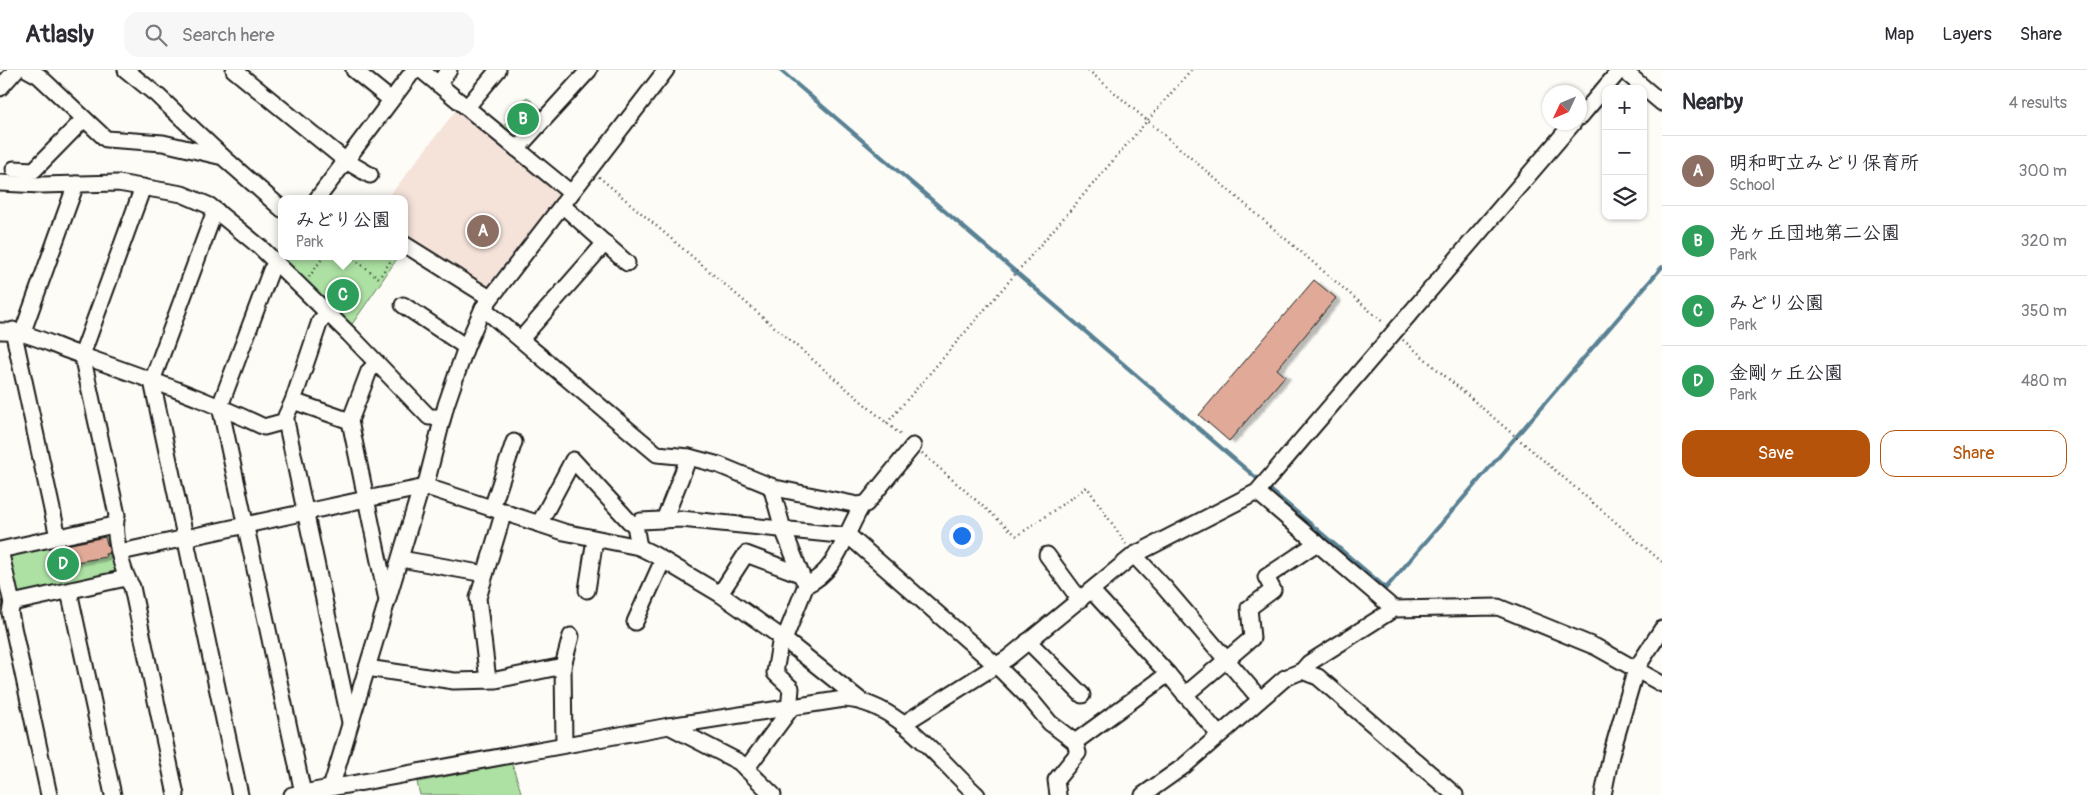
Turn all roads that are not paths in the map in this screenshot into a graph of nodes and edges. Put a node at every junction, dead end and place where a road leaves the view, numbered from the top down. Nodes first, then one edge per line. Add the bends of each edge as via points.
1 (16, 70) edge
2 (28, 70) edge
3 (126, 70) edge
4 (234, 70) edge
5 (354, 70) edge
6 (414, 70) edge
7 (421, 70) edge
8 (449, 70) edge
9 (498, 70) edge
10 (589, 70) edge
11 (666, 70) edge
12 (1621, 70) edge
13 (438, 84) junction
14 (0, 88) edge
15 (391, 100) junction
16 (1662, 103) edge
17 (467, 107) junction
18 (1587, 108) edge
19 (84, 119) junction
20 (1567, 130) edge
21 (517, 149) junction
22 (223, 157) junction
23 (346, 161) junction
24 (14, 169) dead end
25 (370, 174) dead end
26 (0, 183) edge
27 (75, 188) junction
28 (143, 190) junction
29 (324, 195) edge
30 (566, 199) junction
31 (278, 205) edge
32 (215, 213) junction
33 (605, 243) junction
34 (408, 247) edge
35 (627, 262) dead end
36 (274, 267) junction
37 (486, 303) junction
38 (403, 305) dead end
39 (323, 317) junction
40 (11, 332) edge
41 (521, 339) junction
42 (466, 347) junction
43 (82, 355) junction
44 (373, 367) junction
45 (152, 381) junction
46 (293, 401) junction
47 (220, 406) junction
48 (443, 416) junction
49 (286, 421) junction
50 (350, 421) junction
51 (514, 442) dead end
52 (913, 446) road end
53 (689, 457) junction
54 (771, 486) junction
55 (423, 488) junction
56 (1258, 491) junction
57 (366, 499) junction
58 (862, 504) junction
59 (498, 510) junction
60 (306, 512) junction
61 (664, 520) junction
62 (539, 524) junction
63 (114, 525) junction
64 (245, 525) junction
65 (635, 525) junction
66 (783, 529) junction
67 (849, 536) junction
68 (58, 537) junction
69 (184, 538) junction
70 (595, 538) junction
71 (1317, 543) junction
72 (639, 547) junction
73 (0, 549) edge
74 (121, 552) junction
75 (1047, 555) dead end
76 (1134, 555) junction
77 (401, 559) junction
78 (663, 560) junction
79 (485, 574) junction
80 (3, 577) edge
81 (126, 578) junction
82 (803, 579) junction
83 (587, 590) dead end
84 (69, 591) junction
85 (720, 594) junction
86 (1086, 596) junction
87 (388, 602) junction
88 (12, 603) junction
89 (1394, 609) junction
90 (635, 622) dead end
91 (1662, 630) edge
92 (571, 636) dead end
93 (783, 639) junction
94 (1028, 641) junction
95 (1226, 659) junction
96 (563, 666) junction
97 (997, 666) junction
98 (368, 668) junction
99 (1636, 669) junction
100 (1302, 671) junction
101 (1168, 674) junction
102 (488, 680) junction
103 (1662, 684) edge
104 (1082, 695) dead end
105 (1185, 695) junction
106 (1260, 699) junction
107 (860, 700) junction
108 (790, 706) junction
109 (350, 723) junction
110 (903, 724) junction
111 (669, 726) junction
112 (1219, 735) junction
113 (1076, 742) junction
114 (564, 744) junction
115 (746, 769) junction
116 (331, 788) junction
117 (299, 794) edge
118 (49, 795) edge
119 (113, 795) edge
120 (176, 795) edge
121 (240, 795) edge
122 (773, 795) edge
123 (977, 795) edge
124 (1058, 795) edge
125 (1143, 795) edge
126 (1454, 795) edge
127 (1602, 795) edge

1 - 14 street
2 - 19 street via 39,76
3 - 22 street
4 - 23 street
5 - 15 street
6 - 15 street
7 - 13 street
8 - 13 street
9 - 17 street
10 - 21 street
11 - 30 street
12 - 16 street
12 - 18 street
13 - 17 street
15 - 23 street
17 - 21 street
19 - 22 street via 106,139 163,143
19 - 24 street via 34,170
20 - 56 street
21 - 30 street
22 - 31 street
23 - 25 street
23 - 29 street
26 - 27 street
27 - 28 street via 118,183
27 - 40 street
28 - 32 street via 182,194
28 - 43 street
30 - 33 street
30 - 37 street
32 - 36 street
32 - 45 street
33 - 35 street
33 - 41 street
34 - 37 street
36 - 39 street via 300,288
36 - 47 street
37 - 41 street
37 - 42 street
38 - 42 street
39 - 44 street
39 - 46 street
40 - 43 street
40 - 68 street
41 - 53 street via 657,454
42 - 48 street
43 - 45 street
43 - 63 street via 116,515
44 - 48 street via 429,416
44 - 50 street
45 - 47 street
45 - 69 street
46 - 49 street
46 - 50 street
47 - 49 street via 264,427
47 - 64 street
48 - 55 street
49 - 60 street
50 - 57 street
51 - 59 street
52 - 58 street via 866,504
53 - 54 street
53 - 61 street
54 - 58 street
54 - 66 street
55 - 57 street
55 - 59 street
55 - 77 street
56 - 71 street
56 - 76 street
57 - 60 street
57 - 87 street
58 - 67 street
59 - 62 street
59 - 79 street
60 - 64 street
60 - 109 street
61 - 65 street via 641,521
61 - 66 street
62 - 65 street via 572,460
62 - 70 street
63 - 68 street
63 - 74 street
64 - 69 street
64 - 117 street
65 - 72 street
66 - 67 street
66 - 82 street
67 - 82 street via 815,581
67 - 97 street
68 - 73 street
69 - 74 street
69 - 121 street
70 - 72 street
70 - 83 street
71 - 89 street
71 - 95 street via 1266,578 1273,590 1249,608 1252,638
72 - 78 street
73 - 80 street
74 - 81 street
75 - 86 street
76 - 86 street
76 - 95 street
77 - 79 street
77 - 87 street
78 - 85 street
78 - 90 street
79 - 102 street via 478,598
80 - 88 street
81 - 84 street
81 - 120 street via 132,587
82 - 85 street via 746,554
82 - 93 street
84 - 88 street
84 - 119 street
85 - 93 street
86 - 94 street
86 - 101 street
87 - 98 street
88 - 118 street via 10,613
89 - 99 street via 1498,607 1596,647
89 - 100 street via 1309,663
91 - 99 street
92 - 96 street
93 - 107 street
93 - 108 street via 775,673 791,688
94 - 97 street
94 - 104 street
95 - 105 street
95 - 106 street
96 - 102 street
96 - 114 street
97 - 110 street
97 - 113 street via 1050,723
98 - 102 street via 454,681
98 - 109 street
99 - 103 street
99 - 127 street
100 - 106 street via 1285,678
100 - 126 street via 1318,677
101 - 105 street
101 - 113 street
105 - 112 street
106 - 112 street
107 - 108 street
107 - 110 street via 888,712
108 - 111 street
108 - 115 street
109 - 116 street
110 - 123 street
111 - 114 street
111 - 115 street via 740,762
112 - 125 street via 1184,766
113 - 124 street via 1078,753 1056,780
114 - 116 street
115 - 122 street
116 - 117 street

